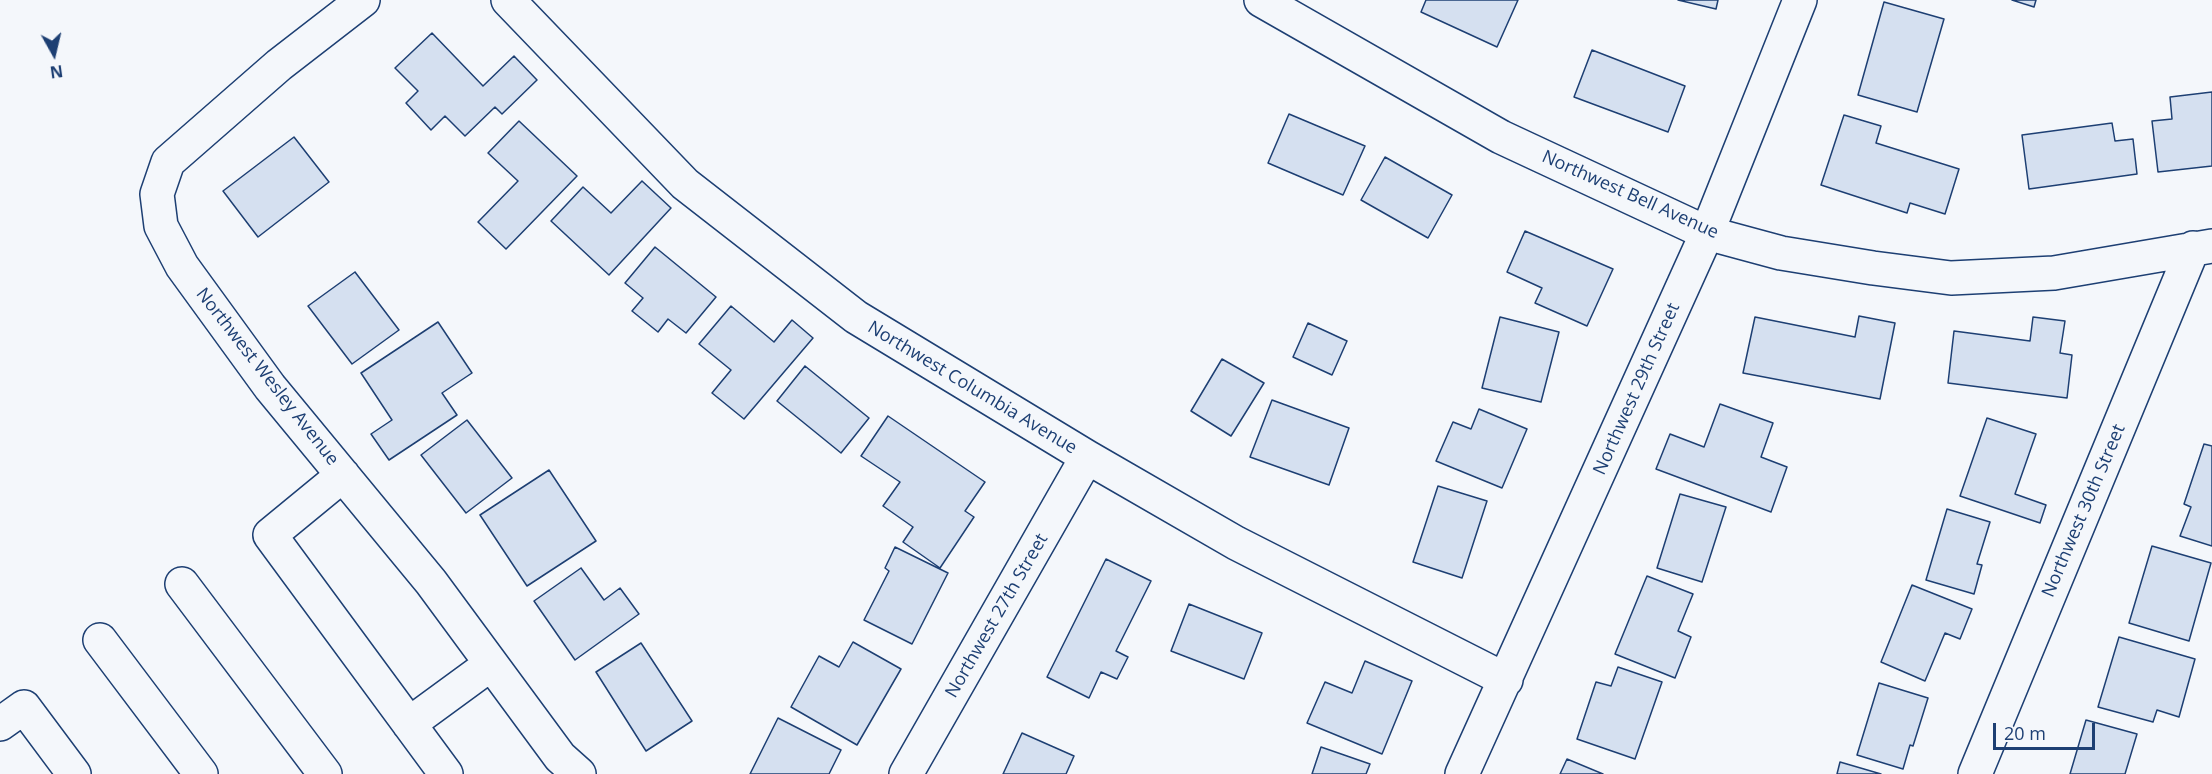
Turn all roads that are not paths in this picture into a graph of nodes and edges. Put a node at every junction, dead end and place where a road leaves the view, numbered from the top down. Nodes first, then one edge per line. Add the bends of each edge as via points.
1 (363, 0) edge
2 (508, 0) edge
3 (1261, 0) edge
4 (1800, 0) edge
5 (1707, 233) junction
6 (2203, 247) edge
7 (1087, 457) junction
8 (343, 475) junction
9 (182, 584) dead end
10 (100, 640) dead end
11 (492, 664) junction
12 (1506, 680) junction
13 (0, 724) edge
14 (409, 724) junction
15 (74, 774) edge
16 (201, 774) edge
17 (325, 774) edge
18 (446, 774) edge
19 (579, 774) edge
20 (906, 774) edge
21 (1462, 774) edge
22 (1975, 774) edge

1 - 8 street, Northwest Wesley Avenue via 279,65 168,162 157,194 161,226 182,266 270,387
2 - 7 street, Northwest Columbia Avenue via 685,184 856,317
3 - 5 street, Northwest Bell Avenue via 1501,137
4 - 5 street, Northwest 29th Street
5 - 6 street, Northwest Bell Avenue via 1781,253 1951,278 2054,273
5 - 12 street, Northwest 29th Street
6 - 22 street, Northwest 30th Street
7 - 12 street, Northwest Columbia Avenue via 1236,543
7 - 20 street, Northwest 27th Street
8 - 11 street, Northwest Wesley Avenue
8 - 14 street via 270,535
9 - 17 street
10 - 16 street
11 - 14 street
11 - 19 street, Northwest Wesley Avenue via 560,757
12 - 21 street, Northwest 29th Street
13 - 15 street via 24,706
14 - 18 street

